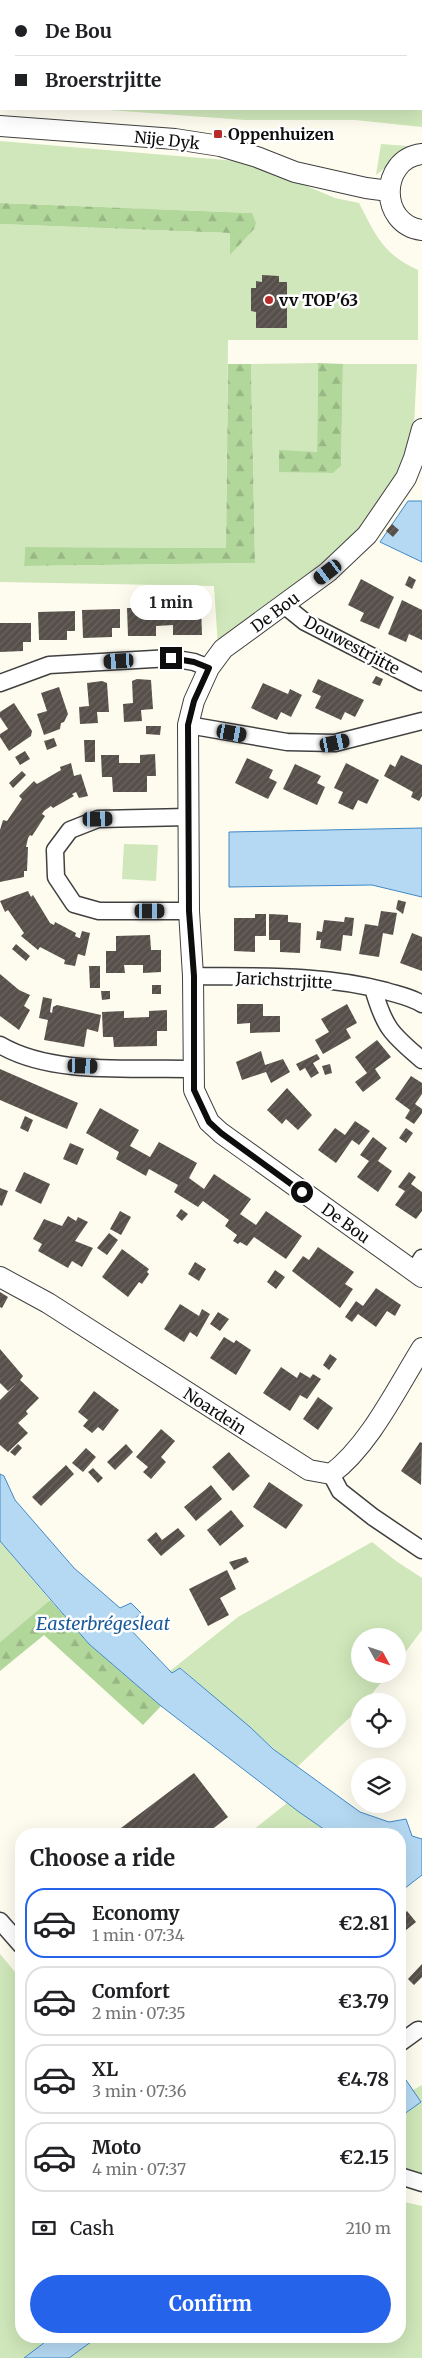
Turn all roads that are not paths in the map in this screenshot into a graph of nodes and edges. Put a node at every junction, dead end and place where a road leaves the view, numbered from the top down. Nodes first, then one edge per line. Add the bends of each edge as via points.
1 (0, 126) edge
2 (422, 154) edge
3 (389, 191) junction
4 (422, 230) edge
5 (422, 429) edge
6 (284, 605) junction
7 (209, 668) junction
8 (422, 682) edge
9 (0, 683) edge
10 (422, 721) edge
11 (188, 725) junction
12 (188, 818) junction
13 (189, 911) junction
14 (194, 976) junction
15 (374, 988) junction
16 (422, 1004) edge
17 (0, 1044) edge
18 (422, 1060) edge
19 (193, 1069) junction
20 (420, 1269) edge
21 (0, 1276) edge
22 (422, 1348) edge
23 (332, 1474) junction
24 (422, 1550) edge
25 (0, 1921) edge
26 (15, 1937) edge
27 (418, 2030) dead end
28 (406, 2039) edge
29 (406, 2178) edge
30 (422, 2183) edge

1 - 3 street, Nije Dyk via 220,146 295,172
2 - 3 street via 400,165 390,181
3 - 4 street via 393,211 400,220
5 - 6 street, De Bou via 406,478 367,535 328,572
6 - 7 street, De Bou via 224,649
6 - 8 street, Douwestrjitte via 305,622
7 - 9 street via 171,658 49,665
7 - 11 street, De Bou via 194,701
10 - 11 street via 335,743 287,742
11 - 12 street, De Bou
12 - 13 street, De Bou
12 - 13 street via 98,819 70,830 55,850 56,877 74,904 98,910
13 - 14 street, De Bou
14 - 15 street, Jarichstrjitte via 312,978
14 - 19 street, De Bou
15 - 16 street, Jarichstrjitte
15 - 18 street via 380,1014 394,1037
17 - 19 street via 34,1060 65,1066
19 - 20 street, De Bou via 194,1090 200,1107 221,1133
21 - 23 street, Noardein via 48,1303 292,1460 309,1470
22 - 23 street via 365,1440 346,1464
23 - 24 street via 340,1491
25 - 26 street
27 - 28 street
29 - 30 street

